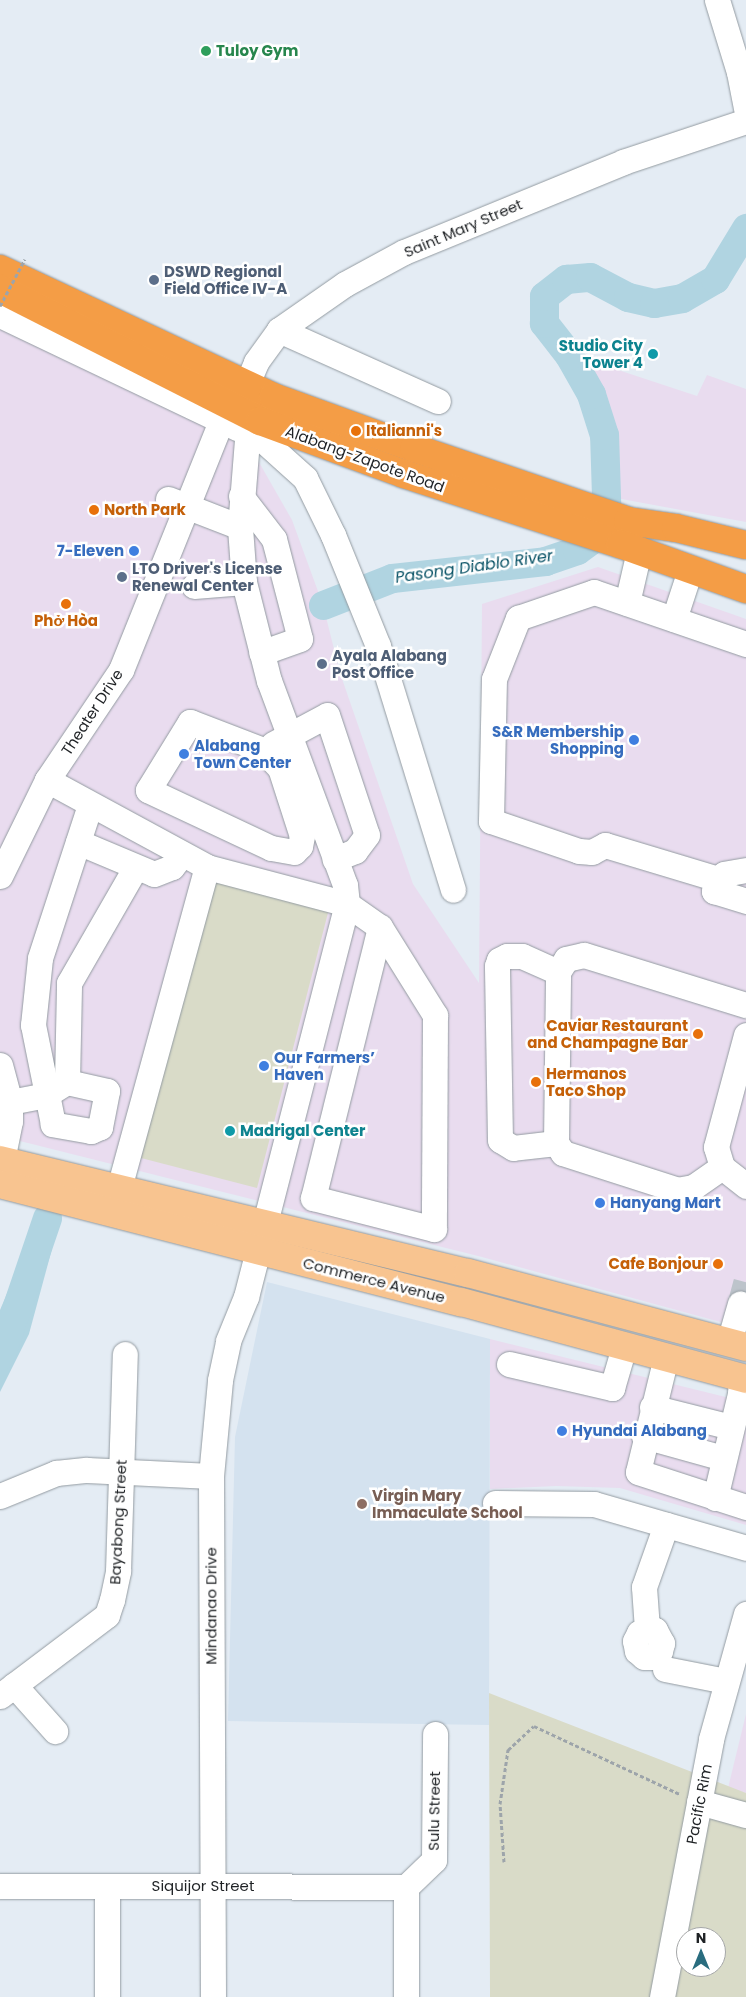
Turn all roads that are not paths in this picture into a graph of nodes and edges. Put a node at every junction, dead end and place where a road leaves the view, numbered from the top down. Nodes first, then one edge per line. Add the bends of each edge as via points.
1 (724, 2) edge
2 (746, 108) edge
3 (746, 120) edge
4 (12, 264) edge
5 (0, 289) edge
6 (0, 315) edge
7 (279, 330) junction
8 (438, 401) dead end
9 (242, 413) junction
10 (241, 496) junction
11 (177, 503) junction
12 (564, 514) junction
13 (240, 527) junction
14 (629, 538) junction
15 (746, 545) edge
16 (690, 570) junction
17 (244, 582) junction
18 (194, 586) dead end
19 (746, 589) edge
20 (627, 603) junction
21 (674, 619) junction
22 (746, 644) edge
23 (262, 653) junction
24 (288, 736) junction
25 (263, 750) junction
26 (47, 780) junction
27 (90, 805) junction
28 (78, 842) junction
29 (182, 854) junction
30 (335, 859) junction
31 (207, 867) junction
32 (135, 868) junction
33 (746, 870) edge
34 (0, 876) edge
35 (718, 879) junction
36 (453, 890) dead end
37 (746, 901) edge
38 (347, 904) junction
39 (380, 927) junction
40 (558, 972) junction
41 (746, 1005) edge
42 (746, 1035) edge
43 (4, 1082) edge
44 (67, 1082) junction
45 (46, 1095) junction
46 (285, 1138) junction
47 (556, 1142) junction
48 (325, 1146) junction
49 (722, 1167) junction
50 (1, 1169) edge
51 (746, 1186) edge
52 (119, 1188) junction
53 (264, 1223) junction
54 (257, 1250) junction
55 (520, 1288) junction
56 (740, 1304) tunnel mouth
57 (515, 1316) junction
58 (737, 1345) edge
59 (624, 1347) junction
60 (125, 1354) dead end
61 (666, 1357) junction
62 (508, 1364) dead end
63 (744, 1379) edge
64 (652, 1407) junction
65 (731, 1427) junction
66 (644, 1436) junction
67 (723, 1458) junction
68 (121, 1473) junction
69 (210, 1476) junction
70 (0, 1496) edge
71 (714, 1498) junction
72 (495, 1503) dead end
73 (746, 1507) edge
74 (666, 1525) junction
75 (746, 1548) edge
76 (746, 1614) edge
77 (647, 1629) dead end
78 (666, 1668) dead end
79 (726, 1681) junction
80 (7, 1691) edge
81 (55, 1731) dead end
82 (436, 1734) dead end
83 (699, 1802) junction
84 (746, 1815) edge
85 (0, 1886) edge
86 (107, 1886) junction
87 (212, 1886) junction
88 (406, 1887) junction
89 (107, 1997) edge
90 (213, 1997) edge
91 (406, 1997) edge
92 (662, 1997) edge

1 - 2 street
3 - 7 street, Saint Mary Street via 623,162 404,252 345,284
4 - 9 highway, Alabang-Zapote Road
5 - 9 highway, Alabang-Zapote Road
6 - 9 street via 49,351
7 - 8 street
7 - 9 street, Saint Mary Street via 256,362
9 - 10 street
9 - 11 street, Theater Drive
9 - 12 highway, Alabang-Zapote Road
9 - 12 highway, Alabang-Zapote Road via 404,474
9 - 36 street via 256,434 305,478 334,535 378,646
10 - 13 street
10 - 23 street via 274,539 300,639
11 - 13 street
11 - 26 street, Theater Drive via 121,670
12 - 14 highway, Alabang-Zapote Road
13 - 17 street
14 - 15 highway, Alabang-Zapote Road via 676,528
14 - 16 highway, Alabang-Zapote Road
14 - 20 street
16 - 19 highway, Alabang-Zapote Road
16 - 21 street
17 - 18 street
17 - 23 street
20 - 21 street
20 - 35 street via 594,592 518,618 494,679 491,821 579,851 592,852 605,845
21 - 22 street
23 - 24 street
24 - 25 street
24 - 30 street
24 - 30 street via 327,715 367,835 354,851
25 - 25 street via 190,722 148,790 271,848 294,852 300,846 302,836 280,768
26 - 27 street
26 - 34 street, Theater Drive
27 - 28 street
27 - 29 street
28 - 32 street
28 - 45 street via 40,958 33,1025
29 - 31 street
29 - 32 street via 172,867 159,874
30 - 38 street via 345,885
31 - 38 street
31 - 52 street
32 - 44 street via 69,983
33 - 35 street via 724,874
35 - 37 street via 714,891
38 - 39 street
38 - 46 street, Mindanao Drive
39 - 48 street
39 - 48 street via 435,1015 434,1229 313,1198
40 - 41 street via 566,958 584,955
40 - 47 street
40 - 47 street via 522,956 507,956 499,960 497,966 500,1140 512,1148
42 - 49 street via 717,1136 716,1147
43 - 45 street
43 - 50 street
44 - 45 street
44 - 45 street via 108,1091 100,1127 91,1131 56,1127
46 - 48 street
46 - 53 street, Mindanao Drive
47 - 49 street via 568,1157 678,1190 693,1187
49 - 51 street
50 - 52 main road, Commerce Avenue
50 - 54 main road, Commerce Avenue
52 - 53 main road, Commerce Avenue
53 - 54 street, Mindanao Drive
53 - 55 main road, Commerce Avenue
54 - 57 main road, Commerce Avenue
54 - 69 street, Mindanao Drive via 246,1297 228,1341
55 - 57 main road
55 - 58 main road, Commerce Avenue
56 - 58 street
57 - 59 main road, Commerce Avenue
59 - 61 main road, Commerce Avenue
59 - 62 street via 612,1388
60 - 68 street, Bayabong Street
61 - 63 main road, Commerce Avenue
61 - 64 street
63 - 65 street
64 - 65 street
64 - 66 street
65 - 67 street
66 - 67 street
66 - 71 street via 638,1472
67 - 71 street
68 - 69 street
68 - 70 street via 87,1470 56,1473
68 - 80 street, Bayabong Street via 118,1571 107,1615
69 - 87 street, Mindanao Drive
71 - 73 street
72 - 74 street via 594,1504
74 - 75 street
74 - 77 street via 644,1587
76 - 79 street, Pacific Rim
78 - 79 street
79 - 83 street, Pacific Rim
80 - 81 street
82 - 88 street, Sulu Street via 434,1860
83 - 84 street
83 - 92 street, Pacific Rim
85 - 86 street, Siquijor Street
86 - 87 street, Siquijor Street
86 - 89 street
87 - 88 street, Siquijor Street
87 - 90 street, Mindanao Drive
88 - 91 street

